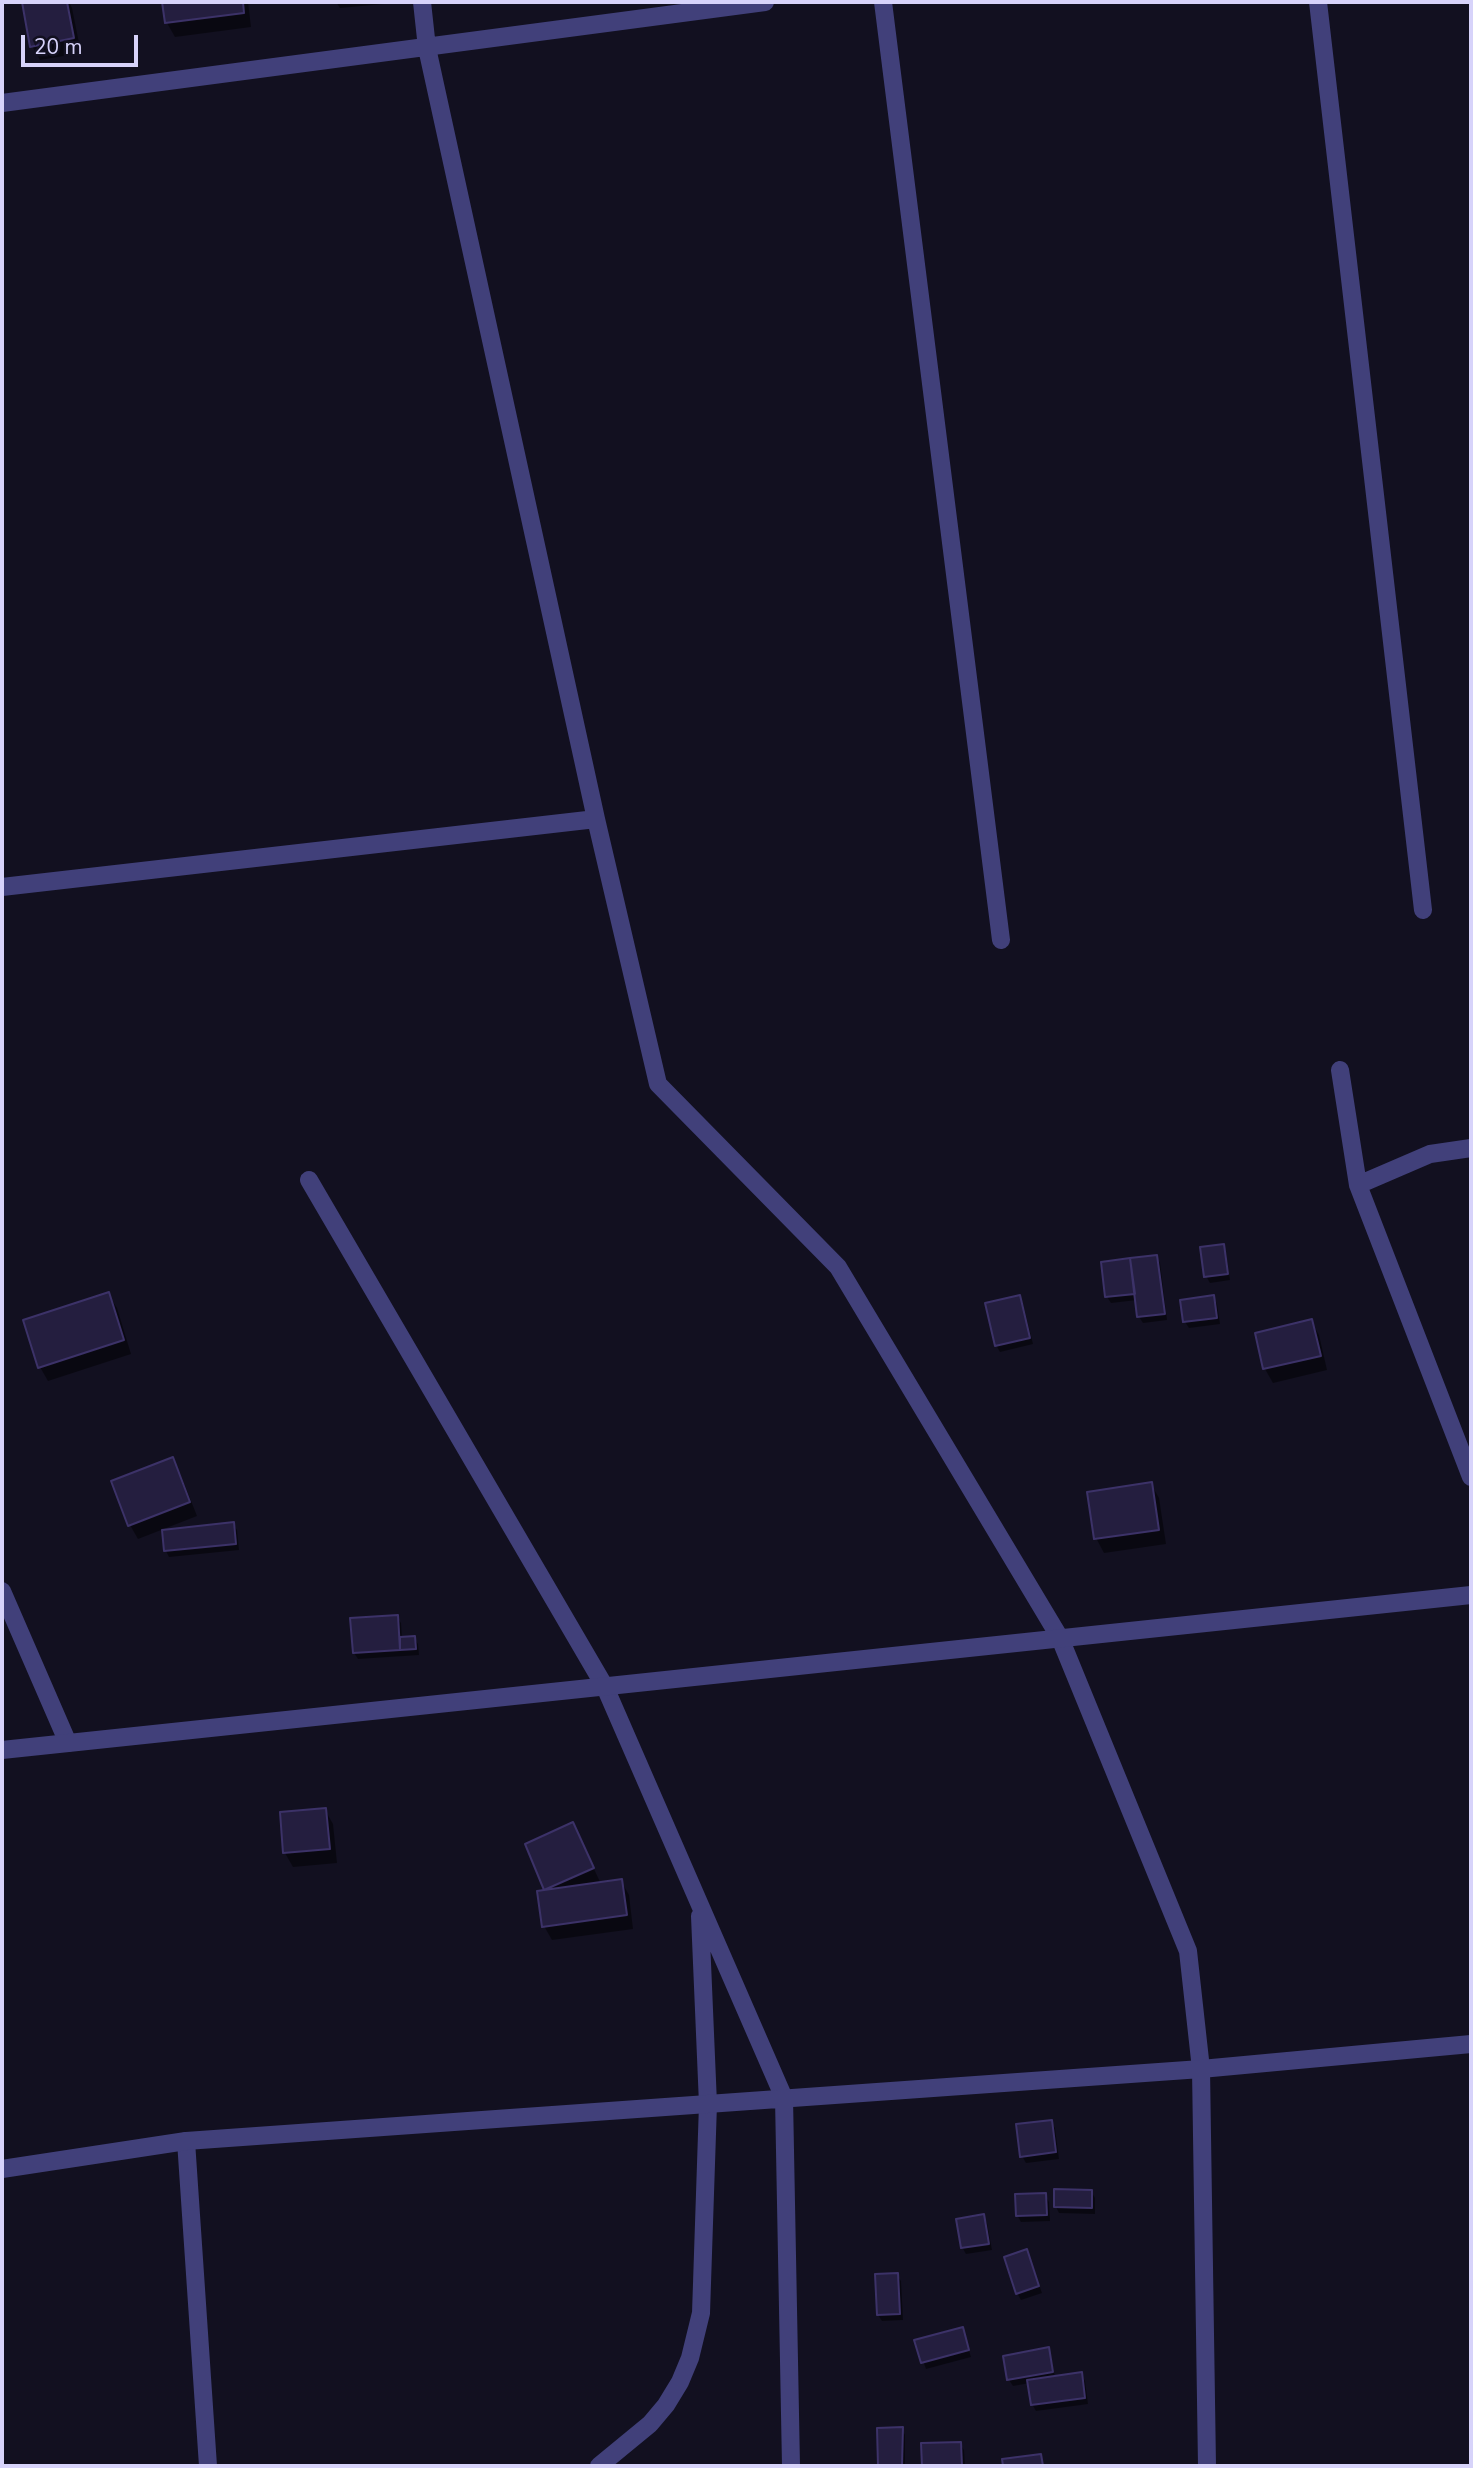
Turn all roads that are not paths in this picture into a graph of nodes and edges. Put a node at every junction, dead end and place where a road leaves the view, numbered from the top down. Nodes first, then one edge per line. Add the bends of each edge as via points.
1 (422, 2) edge
2 (765, 2) edge
3 (883, 2) edge
4 (1318, 2) edge
5 (427, 48) junction
6 (2, 103) edge
7 (596, 819) junction
8 (2, 887) edge
9 (1423, 910) dead end
10 (1001, 940) dead end
11 (1340, 1070) dead end
12 (1471, 1148) edge
13 (309, 1180) dead end
14 (1358, 1185) junction
15 (1471, 1477) edge
16 (2, 1591) edge
17 (1471, 1595) edge
18 (1060, 1638) junction
19 (605, 1686) junction
20 (68, 1743) junction
21 (2, 1750) edge
22 (700, 1904) junction
23 (1471, 2044) edge
24 (1201, 2068) junction
25 (784, 2098) junction
26 (708, 2104) junction
27 (187, 2141) junction
28 (2, 2169) edge
29 (208, 2466) edge
30 (599, 2466) edge
31 (791, 2466) edge
32 (1206, 2466) edge

1 - 5 street
2 - 5 street
3 - 10 street
4 - 9 street
5 - 6 street
5 - 7 street
7 - 8 street
7 - 18 street via 658,1084 838,1267
11 - 14 street
12 - 14 street via 1430,1154
13 - 19 street
14 - 15 street
16 - 20 street
17 - 18 street
18 - 19 street
18 - 24 street via 1188,1951
19 - 20 street
19 - 22 street
20 - 21 street
22 - 25 street
22 - 26 street
23 - 24 street
24 - 25 street
24 - 32 street
25 - 26 street
25 - 31 street
26 - 27 street
26 - 30 street via 701,2313 690,2358 680,2382 650,2424
27 - 28 street
27 - 29 street

